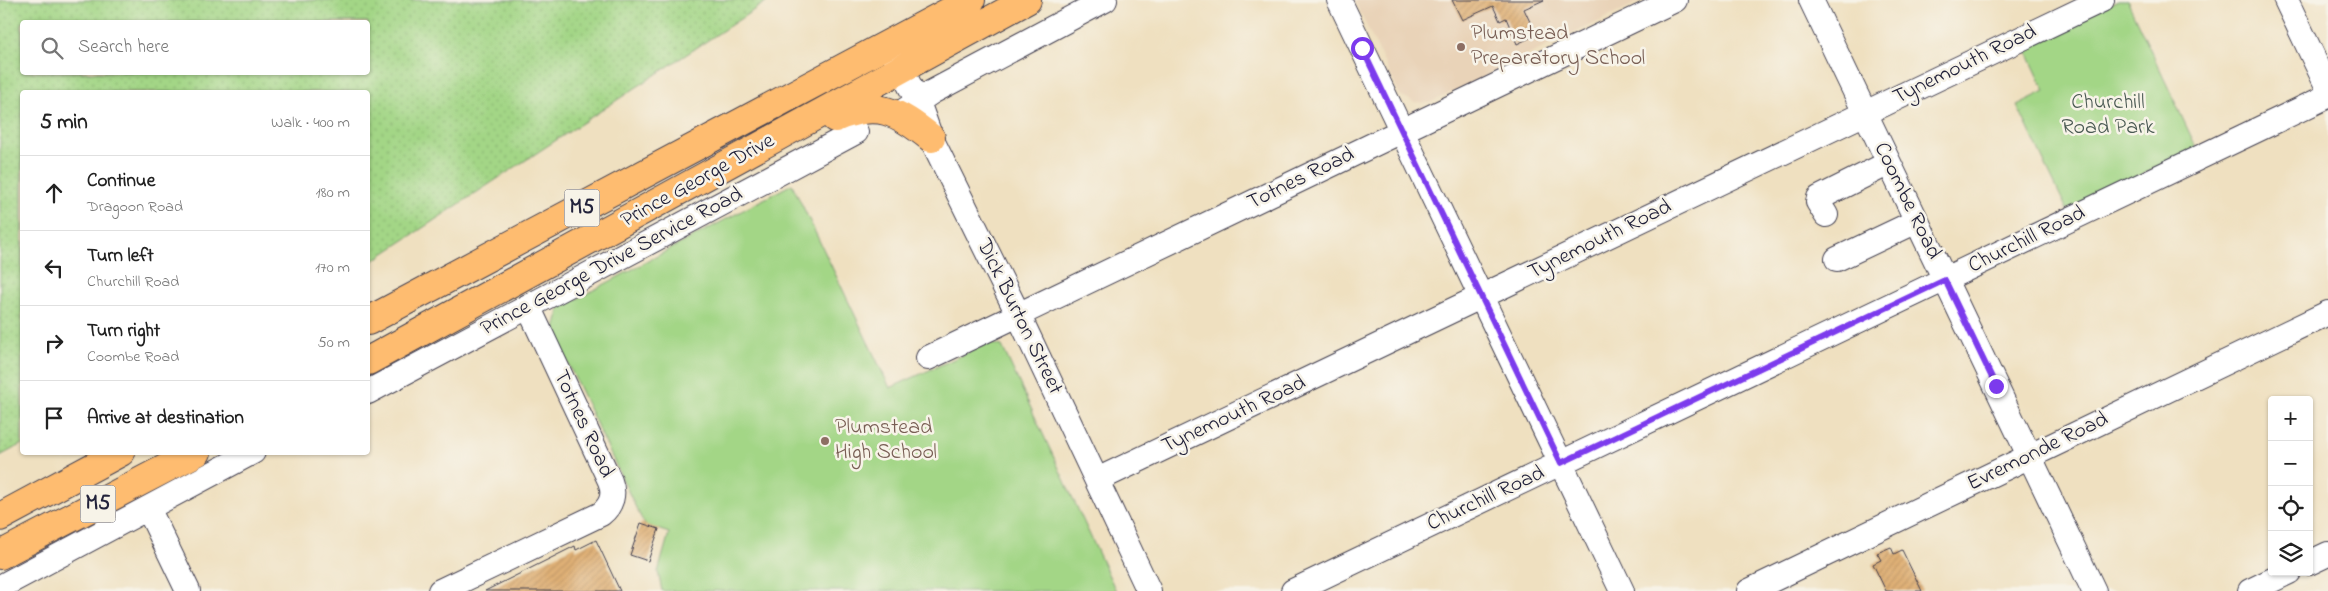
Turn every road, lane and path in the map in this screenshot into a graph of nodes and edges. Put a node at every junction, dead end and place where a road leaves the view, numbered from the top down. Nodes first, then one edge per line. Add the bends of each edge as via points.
1 (971, 0) edge
2 (1027, 0) edge
3 (1105, 0) edge
4 (1339, 0) edge
5 (1811, 0) edge
6 (2102, 0) edge
7 (2286, 0) edge
8 (1664, 2) edge
9 (888, 44) junction
10 (901, 70) junction
11 (2328, 88) edge
12 (2328, 96) edge
13 (908, 108) junction
14 (1865, 113) junction
15 (1402, 131) junction
16 (856, 132) dead end
17 (931, 138) joint
18 (1889, 163) junction
19 (724, 167) junction
20 (1826, 215) dead end
21 (1917, 221) junction
22 (1837, 259) dead end
23 (1945, 280) junction
24 (1481, 297) junction
25 (528, 306) junction
26 (2328, 313) edge
27 (1018, 314) junction
28 (370, 320) edge
29 (928, 358) dead end
30 (370, 359) edge
31 (370, 391) edge
32 (115, 455) edge
33 (191, 455) edge
34 (247, 455) edge
35 (2030, 456) junction
36 (1561, 463) junction
37 (1097, 480) junction
38 (148, 508) junction
39 (0, 517) edge
40 (2328, 554) edge
41 (0, 556) edge
42 (2313, 561) edge
43 (2281, 576) edge
44 (0, 587) edge
45 (188, 591) edge
46 (440, 591) edge
47 (1149, 591) edge
48 (1293, 591) edge
49 (1622, 591) edge
50 (1749, 591) edge
51 (2094, 591) edge
52 (2250, 591) edge

1 - 9 main road, Prince George Drive / M5
2 - 10 main road, Prince George Drive / M5
3 - 13 street via 972,70
4 - 15 street
5 - 14 street, Coombe Road
6 - 14 street, Tynemouth Road
7 - 11 street
8 - 15 street, Totnes Road
9 - 10 street
9 - 28 main road, Prince George Drive / M5
10 - 13 street
10 - 19 main road, Prince George Drive / M5
12 - 23 street, Churchill Road
13 - 17 main road
13 - 19 main road via 850,112
14 - 18 street, Coombe Road
14 - 24 street, Tynemouth Road
15 - 24 street
15 - 27 street, Totnes Road
16 - 25 street, Prince George Drive Service Road
17 - 27 street, Dick Burton Street
18 - 20 street via 1819,198
18 - 21 street, Coombe Road
19 - 30 main road, Prince George Drive / M5
21 - 22 street
21 - 23 street, Coombe Road
23 - 35 street, Coombe Road
23 - 36 street, Churchill Road
24 - 36 street
24 - 37 street, Tynemouth Road
25 - 31 street, Prince George Drive Service Road
25 - 46 street, Totnes Road via 610,481 612,500 601,514
26 - 35 street, Evremonde Road
27 - 29 street, Totnes Road
27 - 37 street, Dick Burton Street
32 - 39 main road, M5
33 - 41 main road, M5
34 - 38 street
35 - 50 street, Evremonde Road
35 - 51 street, Coombe Road
36 - 48 street, Churchill Road
36 - 49 street
37 - 47 street, Dick Burton Street
38 - 44 street
38 - 45 street
40 - 42 street
43 - 52 street

